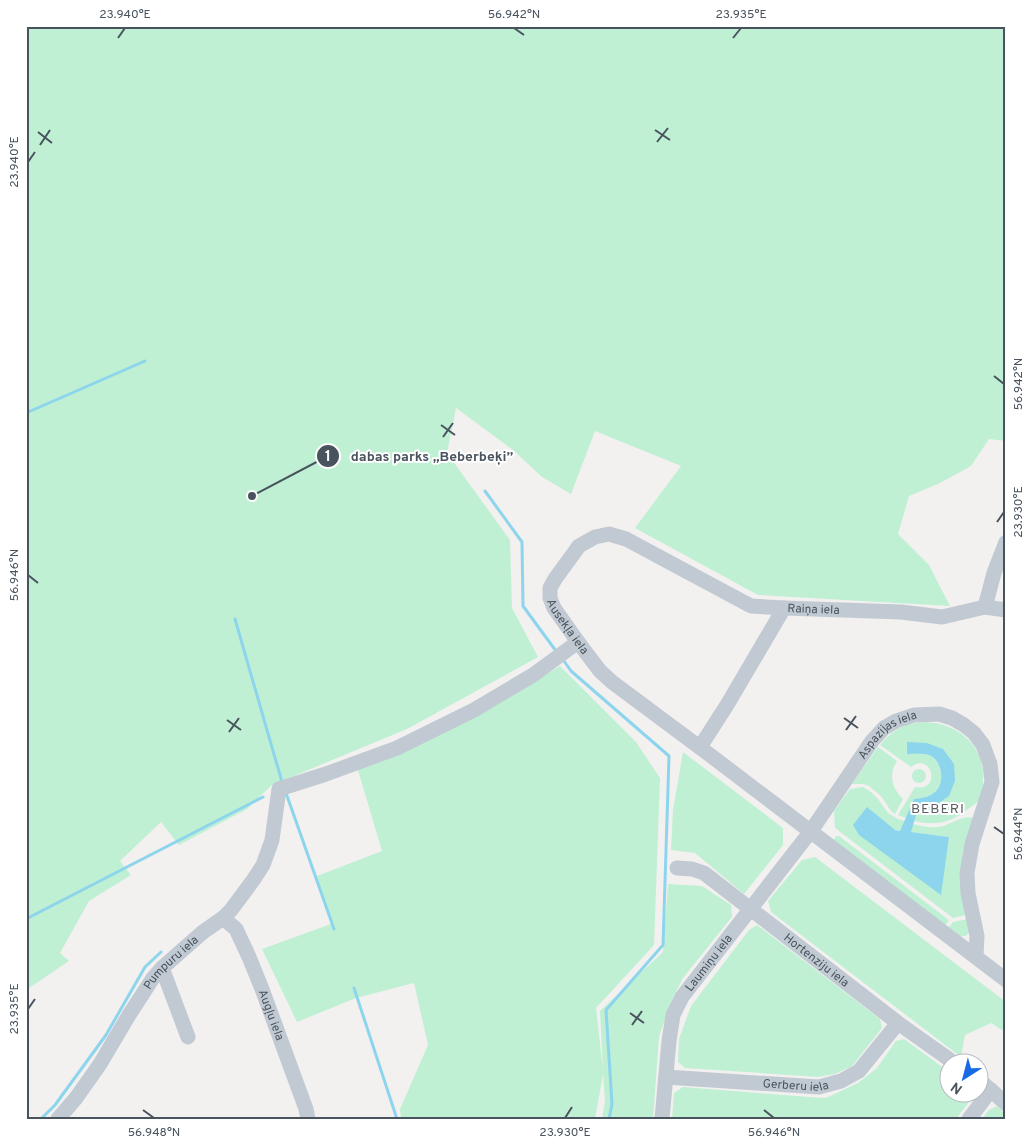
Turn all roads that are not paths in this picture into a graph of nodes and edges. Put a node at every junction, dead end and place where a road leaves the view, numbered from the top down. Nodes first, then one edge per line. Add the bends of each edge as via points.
1 (1006, 542) edge
2 (985, 607) junction
3 (784, 608) junction
4 (1006, 610) edge
5 (578, 642) junction
6 (700, 747) junction
7 (811, 831) junction
8 (677, 868) dead end
9 (751, 909) junction
10 (223, 918) junction
11 (976, 956) junction
12 (162, 968) junction
13 (1006, 980) edge
14 (898, 1023) junction
15 (188, 1036) dead end
16 (940, 1053) edge
17 (666, 1077) junction
18 (990, 1090) edge
19 (977, 1102) edge
20 (1006, 1104) edge
21 (58, 1119) edge
22 (308, 1119) edge
23 (662, 1119) edge
24 (969, 1119) edge

1 - 2 street
2 - 3 street, Raiņa iela via 942,617 901,612
2 - 4 street, Raiņa iela
3 - 5 street, Ausekļa iela via 751,606 626,539 609,534 579,546 550,588 554,608
3 - 6 street, Raiņa iela
5 - 6 street, Ausekļa iela via 612,682
5 - 10 street, Pumpuru iela via 533,675 440,727 397,748 279,789 272,840 263,865
6 - 7 street, Ausekļa iela
7 - 9 street, Laumiņu iela
7 - 11 street
7 - 11 street, Aspazijas iela via 884,728 914,715 928,714 939,714 964,725 983,745 992,782 972,844 967,874 977,936
8 - 9 street, Hortenziju iela via 704,873
9 - 14 street, Hortenziju iela
9 - 17 street, Laumiņu iela via 682,997 673,1015
10 - 12 street, Pumpuru iela
10 - 22 street, Augļu iela via 236,928 262,989
11 - 13 street
12 - 15 street
12 - 21 street, Pumpuru iela via 100,1064
14 - 16 street, Hortenziju iela
14 - 17 street, Gerberu iela via 859,1071 841,1082 819,1088
17 - 23 street, Laumiņu iela
18 - 20 street
19 - 24 street

